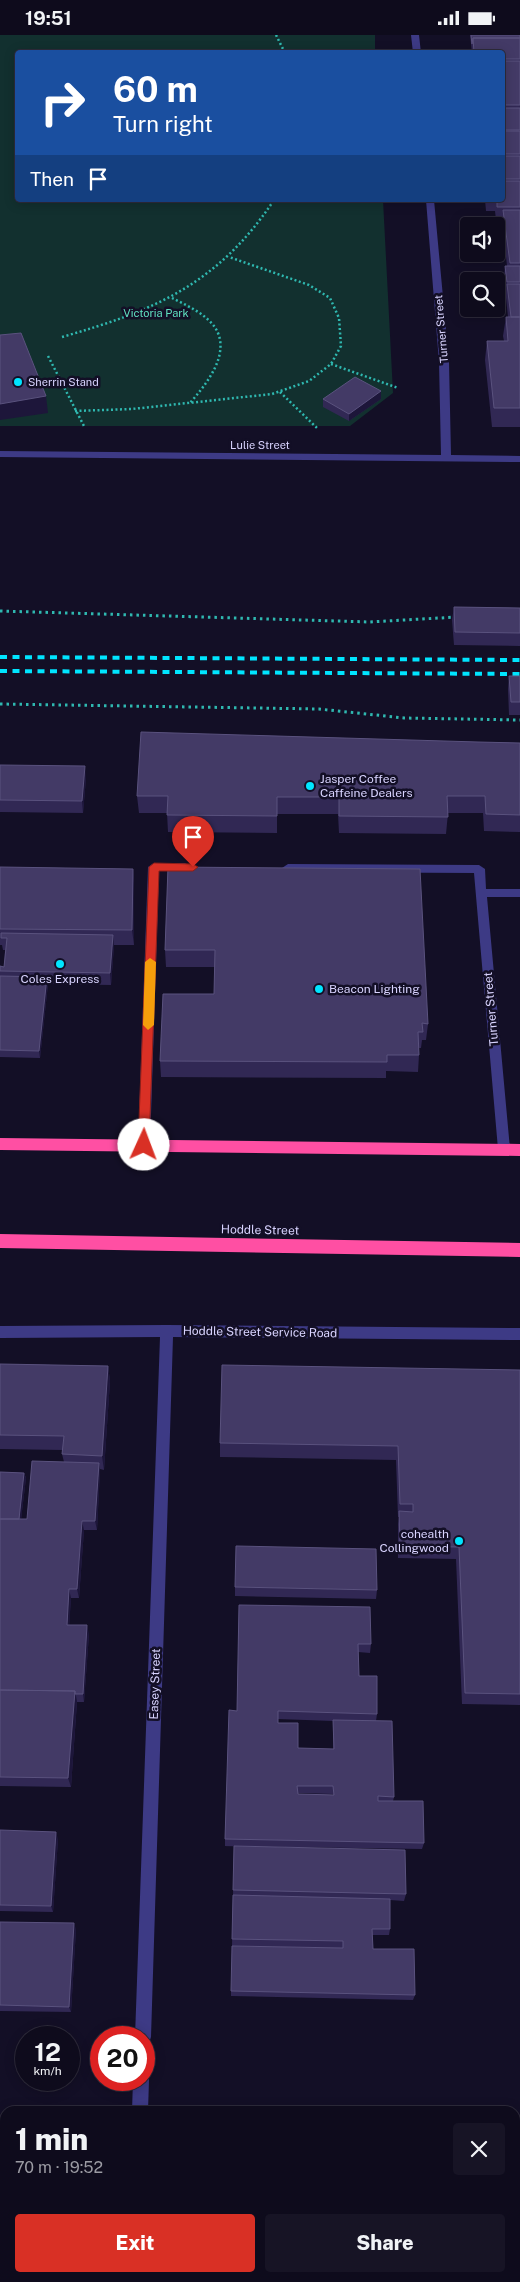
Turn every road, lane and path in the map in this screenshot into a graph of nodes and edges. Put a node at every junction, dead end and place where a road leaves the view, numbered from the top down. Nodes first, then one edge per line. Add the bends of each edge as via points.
1 (276, 35) edge
2 (415, 35) edge
3 (284, 50) edge
4 (417, 50) edge
5 (273, 202) edge
6 (430, 202) edge
7 (229, 257) junction
8 (172, 298) junction
9 (62, 337) dead end
10 (48, 356) dead end
11 (331, 364) junction
12 (398, 388) dead end
13 (280, 392) junction
14 (188, 404) junction
15 (75, 411) junction
16 (317, 428) dead end
17 (0, 454) edge
18 (96, 457) junction
19 (446, 458) junction
20 (520, 459) edge
21 (0, 611) edge
22 (462, 617) edge
23 (0, 704) edge
24 (520, 720) edge
25 (193, 867) edge
26 (280, 868) edge
27 (480, 893) junction
28 (520, 893) edge
29 (0, 1143) edge
30 (144, 1145) junction
31 (504, 1149) junction
32 (520, 1150) edge
33 (0, 1241) edge
34 (520, 1250) edge
35 (167, 1331) junction
36 (0, 1332) edge
37 (520, 1334) edge
38 (143, 2026) edge
39 (141, 2091) edge
40 (140, 2106) edge

1 - 3 path
2 - 4 street
5 - 7 path via 258,226
6 - 19 street, Turner Street via 444,362
7 - 8 path
7 - 11 path via 309,285 330,298 339,318 341,346
8 - 9 path via 110,324
8 - 14 path via 215,327 221,344 215,370
10 - 15 path
11 - 12 path
11 - 13 path via 309,381
13 - 14 path
13 - 16 path
14 - 15 path
15 - 18 path
17 - 18 street, Lulie Street
18 - 19 street, Lulie Street
19 - 20 street, Lulie Street
21 - 22 path via 370,622
23 - 24 path via 319,709 404,718
25 - 30 street via 154,867
26 - 27 street, Turner Street via 478,869
27 - 28 street
27 - 31 street, Turner Street
29 - 30 highway
30 - 31 highway
31 - 32 highway
33 - 34 highway, Hoddle Street
35 - 36 street, Hoddle Street Service Road
35 - 37 street, Hoddle Street Service Road
35 - 38 street, Easey Street
39 - 40 street

